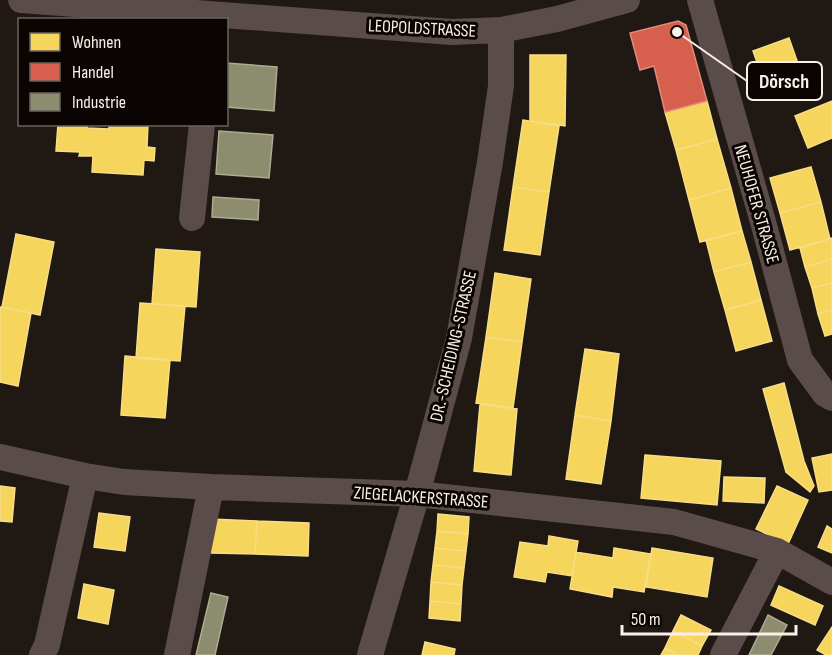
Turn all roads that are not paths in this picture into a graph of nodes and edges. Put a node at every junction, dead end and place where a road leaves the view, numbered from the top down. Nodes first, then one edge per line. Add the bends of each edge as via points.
1 (21, 0) edge
2 (627, 0) edge
3 (700, 0) edge
4 (213, 17) edge
5 (501, 30) junction
6 (202, 126) edge
7 (192, 218) dead end
8 (832, 398) edge
9 (0, 457) edge
10 (85, 476) junction
11 (211, 487) junction
12 (417, 494) junction
13 (777, 551) junction
14 (832, 582) edge
15 (42, 655) edge
16 (177, 655) edge
17 (370, 655) edge
18 (723, 655) edge

1 - 4 street, LEOPOLDSTRASSE
2 - 5 street, LEOPOLDSTRASSE
3 - 8 street, NEUHOFER STRASSE via 800,360
4 - 5 street, LEOPOLDSTRASSE via 452,32
5 - 12 street, DR.-SCHEIDING-STRASSE via 501,86 459,338
6 - 7 street
9 - 10 street, ZIEGELACKERSTRASSE
10 - 11 street, ZIEGELACKERSTRASSE
10 - 15 street
11 - 12 street, ZIEGELACKERSTRASSE
11 - 16 street
12 - 13 street, ZIEGELACKERSTRASSE via 674,522
12 - 17 street, DR.-SCHEIDING-STRASSE
13 - 14 street, ZIEGELACKERSTRASSE
13 - 18 street

